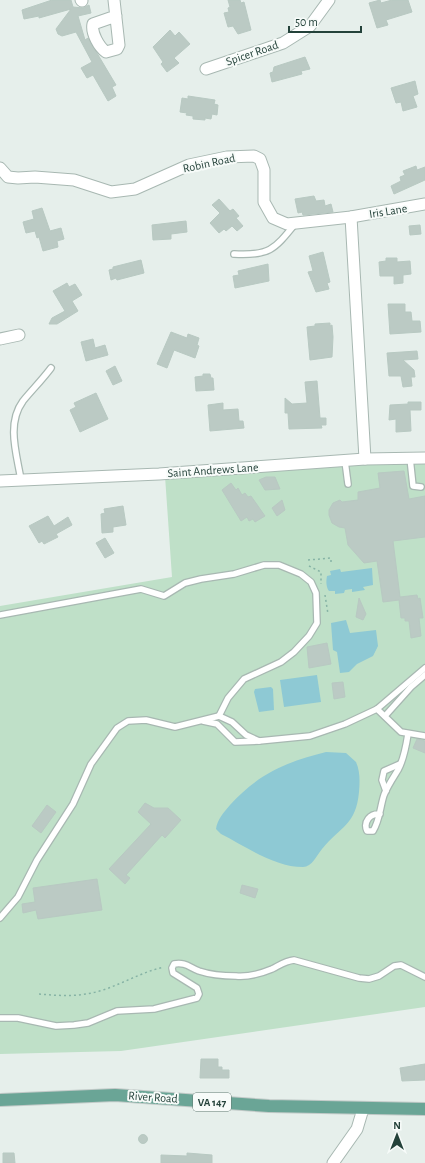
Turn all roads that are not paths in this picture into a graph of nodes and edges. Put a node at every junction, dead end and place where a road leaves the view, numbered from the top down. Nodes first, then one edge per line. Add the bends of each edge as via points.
1 (114, 0) edge
2 (329, 0) edge
3 (116, 16) dead end
4 (206, 70) dead end
5 (0, 168) edge
6 (425, 204) edge
7 (351, 217) junction
8 (296, 223) junction
9 (234, 254) dead end
10 (19, 335) dead end
11 (0, 339) edge
12 (51, 368) dead end
13 (410, 458) junction
14 (425, 458) edge
15 (365, 459) junction
16 (346, 460) junction
17 (21, 480) junction
18 (0, 481) edge
19 (348, 484) dead end
20 (420, 487) dead end
21 (0, 615) edge
22 (425, 668) edge
23 (425, 675) edge
24 (377, 709) junction
25 (219, 716) junction
26 (384, 716) junction
27 (198, 721) junction
28 (408, 734) junction
29 (425, 736) edge
30 (259, 741) junction
31 (400, 764) junction
32 (386, 791) junction
33 (380, 814) dead end
34 (0, 918) edge
35 (425, 976) edge
36 (0, 1018) edge
37 (0, 1100) edge
38 (363, 1109) junction
39 (425, 1109) edge
40 (333, 1163) edge

1 - 3 street
2 - 4 street, Spicer Road via 310,26 283,43
5 - 8 street, Robin Road via 8,177 74,180 110,192 135,189 189,165 227,156 254,156 260,159 264,170 264,202 273,218 287,224
6 - 7 street, Iris Lane
7 - 8 street, Robin Road
7 - 15 street
8 - 9 lane via 279,244 267,251 255,255
10 - 11 street
12 - 17 lane via 23,402 16,421 14,447
13 - 14 street, Saint Andrews Lane
13 - 15 street, Saint Andrews Lane
13 - 20 lane via 413,486
15 - 16 street, Saint Andrews Lane
16 - 17 street, Saint Andrews Lane via 159,474
16 - 19 lane
17 - 18 street, Saint Andrews Lane
21 - 25 lane via 141,589 164,596 185,583 234,574 264,565 279,565 301,574 311,582 316,593 317,623 294,652 280,662 244,679 228,698
22 - 24 lane
23 - 26 lane
24 - 26 lane
24 - 30 lane via 310,736
25 - 27 lane
25 - 30 lane via 227,718 246,735
26 - 28 lane
27 - 30 lane via 217,724 235,742
27 - 34 lane via 175,727 146,720 128,721 117,728 91,764 73,804 37,860 18,897
28 - 29 lane
28 - 31 lane via 406,750
31 - 32 lane
31 - 32 lane via 384,771 382,780
32 - 33 lane
35 - 36 lane via 401,965 394,966 379,976 359,978 294,960 255,975 237,976 204,972 180,963 174,964 173,973 197,988 197,998 154,1009 117,1011 88,1023 74,1025 56,1026 18,1018
37 - 38 main road, River Road / VA 147 via 115,1095 269,1106
38 - 39 main road, River Road / VA 147
38 - 40 street via 357,1129

